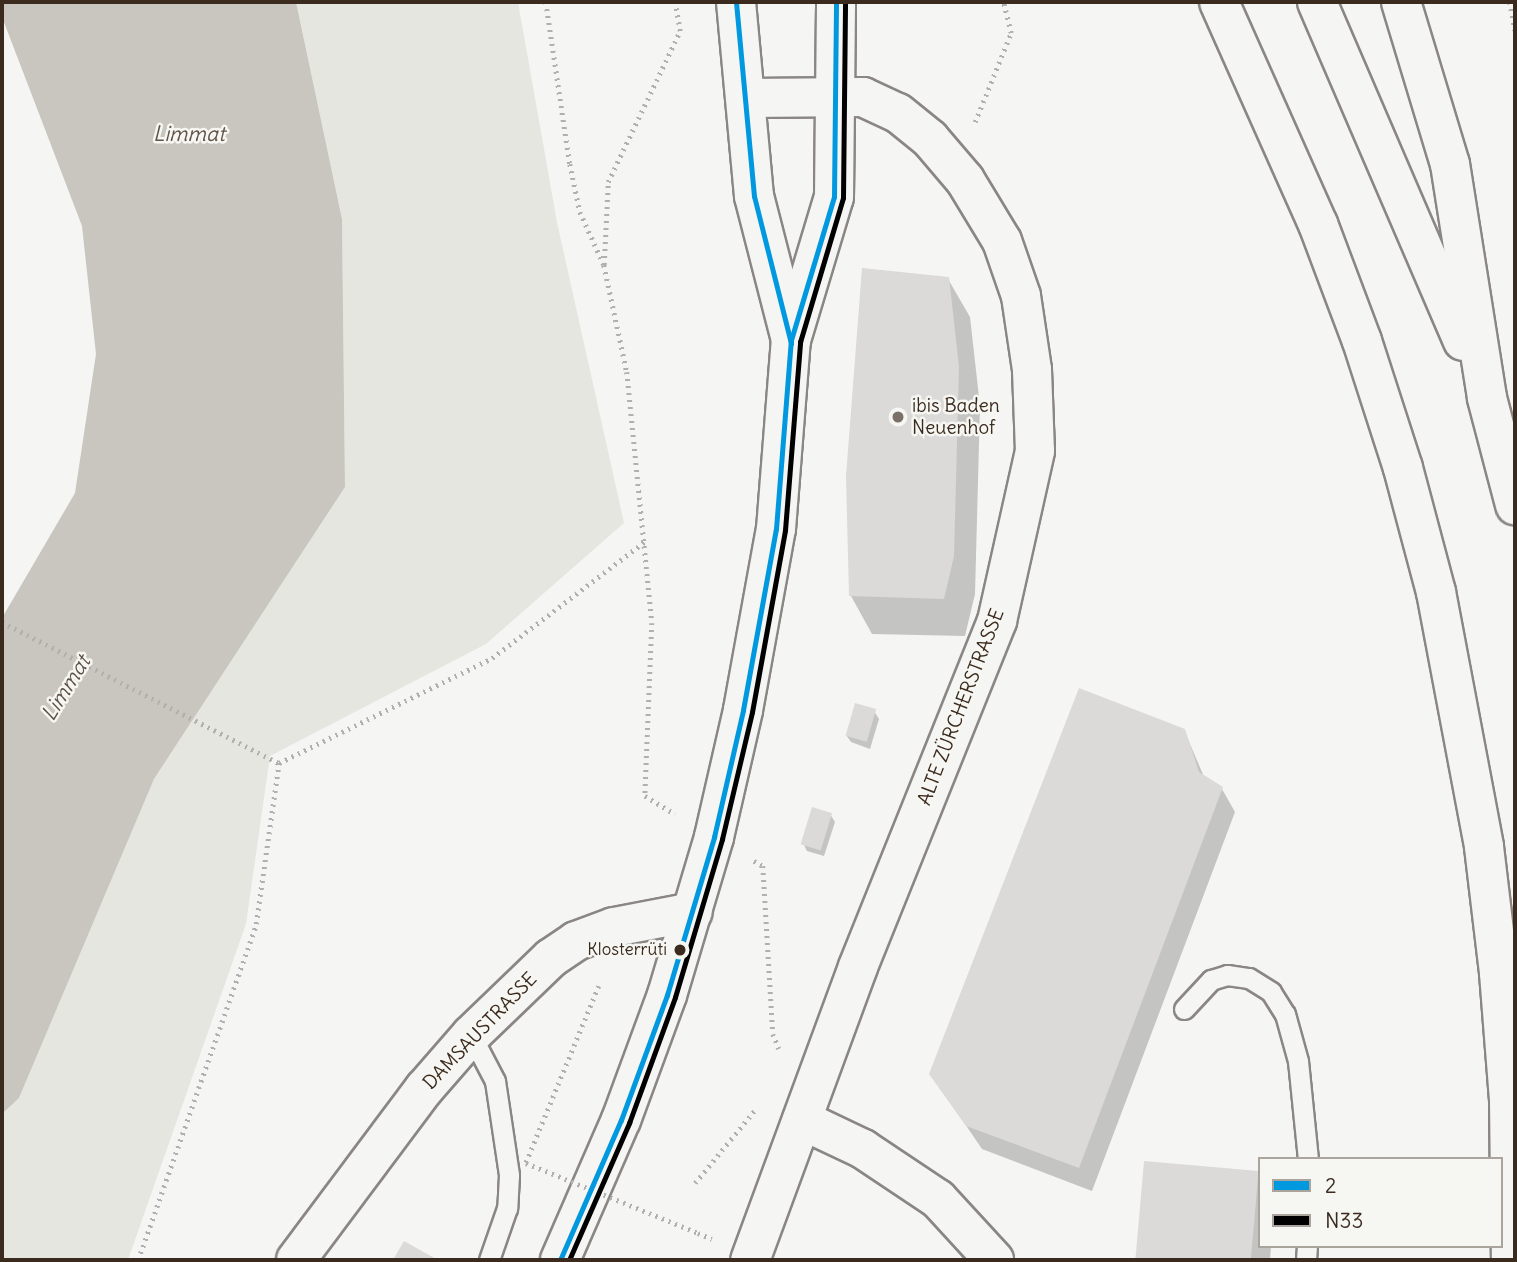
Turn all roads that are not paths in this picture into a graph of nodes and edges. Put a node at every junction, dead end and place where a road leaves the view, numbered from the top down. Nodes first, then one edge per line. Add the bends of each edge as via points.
1 (736, 2) edge
2 (836, 2) edge
3 (1219, 2) edge
4 (1317, 2) edge
5 (1401, 2) edge
6 (836, 97) junction
7 (747, 98) junction
8 (791, 340) junction
9 (1487, 398) junction
10 (1515, 505) edge
11 (693, 912) junction
12 (1184, 1009) dead end
13 (471, 1035) junction
14 (802, 1119) junction
15 (1308, 1157) edge
16 (296, 1260) edge
17 (489, 1260) edge
18 (560, 1260) edge
19 (750, 1260) edge
20 (994, 1260) edge
21 (1511, 1260) edge

1 - 7 main road
2 - 6 main road
3 - 21 main road via 1264,95 1357,328 1399,456 1458,696 1485,847 1499,973 1509,1101
4 - 9 main road
5 - 9 main road via 1450,164
6 - 7 main road, ALTE ZÜRCHERSTRASSE
6 - 8 main road via 834,197
6 - 14 main road, ALTE ZÜRCHERSTRASSE via 863,97 898,113 930,139 965,180 1002,241 1020,296 1032,370 1035,451 997,621
7 - 8 main road via 754,196
8 - 11 main road via 776,529 714,837
9 - 10 main road
11 - 13 main road, DAMSAUSTRASSE via 614,927 576,942 551,958
11 - 18 main road via 643,1066
12 - 15 lane via 1211,980 1227,975 1248,978 1271,992 1285,1014 1298,1060
13 - 16 main road, DAMSAUSTRASSE via 424,1088
13 - 17 lane via 495,1081 509,1175 507,1208
14 - 19 main road, ALTE ZÜRCHERSTRASSE
14 - 20 main road via 863,1149 938,1199

